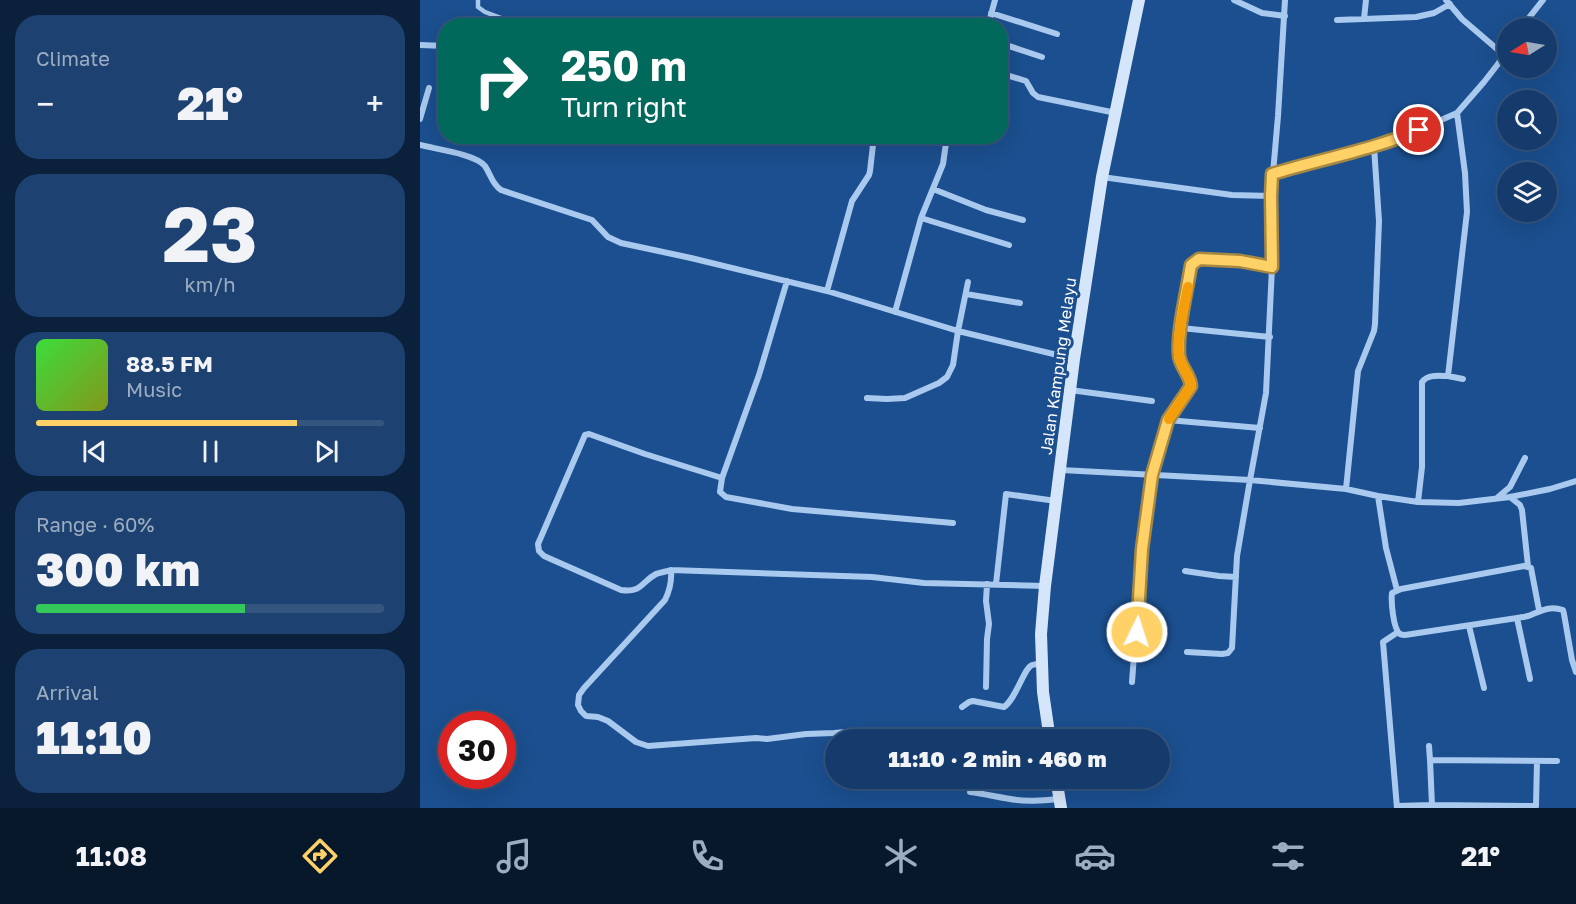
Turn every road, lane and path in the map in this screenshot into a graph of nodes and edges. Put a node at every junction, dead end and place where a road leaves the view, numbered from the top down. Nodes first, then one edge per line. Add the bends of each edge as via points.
1 (478, 0) edge
2 (995, 0) edge
3 (1138, 0) edge
4 (1234, 0) edge
5 (1285, 0) edge
6 (1366, 0) edge
7 (1543, 0) edge
8 (1448, 2) edge
9 (991, 13) junction
10 (1285, 16) junction
11 (501, 18) edge
12 (990, 18) edge
13 (1007, 18) edge
14 (1008, 18) edge
15 (1529, 18) edge
16 (1364, 19) junction
17 (1337, 20) dead end
18 (1057, 34) dead end
19 (420, 45) edge
20 (1497, 45) edge
21 (438, 46) edge
22 (1008, 46) edge
23 (1042, 57) dead end
24 (1497, 64) edge
25 (1008, 75) edge
26 (429, 88) dead end
27 (1457, 112) junction
28 (1116, 113) junction
29 (420, 119) edge
30 (873, 144) edge
31 (946, 144) edge
32 (420, 146) edge
33 (1374, 147) junction
34 (1272, 174) junction
35 (1102, 177) junction
36 (933, 189) junction
37 (1271, 196) junction
38 (921, 218) junction
39 (1023, 220) dead end
40 (1009, 245) dead end
41 (1272, 267) junction
42 (787, 281) junction
43 (968, 282) dead end
44 (827, 291) junction
45 (966, 294) junction
46 (1020, 303) dead end
47 (895, 312) junction
48 (1181, 328) junction
49 (958, 331) junction
50 (1270, 337) junction
51 (1074, 359) junction
52 (1448, 376) junction
53 (1463, 379) dead end
54 (1070, 390) junction
55 (867, 398) dead end
56 (1152, 401) dead end
57 (1168, 420) junction
58 (1260, 428) junction
59 (1525, 458) dead end
60 (1060, 470) junction
61 (1152, 475) junction
62 (722, 478) junction
63 (1250, 480) junction
64 (1576, 482) edge
65 (1346, 489) junction
66 (1378, 496) junction
67 (1510, 497) junction
68 (1495, 499) junction
69 (1056, 501) junction
70 (1418, 502) junction
71 (953, 523) dead end
72 (1528, 566) junction
73 (671, 570) junction
74 (1185, 571) dead end
75 (1236, 577) junction
76 (987, 584) junction
77 (996, 584) junction
78 (1045, 586) junction
79 (1397, 590) junction
80 (1539, 610) junction
81 (1517, 618) junction
82 (1469, 626) junction
83 (1398, 632) junction
84 (1187, 652) dead end
85 (1042, 664) junction
86 (1576, 672) edge
87 (1530, 679) dead end
88 (1132, 682) dead end
89 (986, 687) dead end
90 (1484, 688) dead end
91 (962, 707) dead end
92 (1048, 729) edge
93 (825, 733) edge
94 (1430, 746) dead end
95 (1430, 760) junction
96 (1537, 761) junction
97 (1557, 761) dead end
98 (970, 792) dead end
99 (1060, 803) edge
100 (1432, 805) junction
101 (1397, 807) edge
102 (1536, 807) edge

1 - 11 lane via 478,7
2 - 9 street
3 - 28 main road, Jalan Kampung Melayu
4 - 10 street via 1262,13
5 - 10 street
6 - 16 street
7 - 15 street
8 - 16 street via 1425,15
8 - 20 street via 1462,19
9 - 12 street
9 - 13 street
10 - 34 street
14 - 18 street
16 - 17 street
19 - 21 street
22 - 23 street
24 - 27 street
25 - 28 street via 1026,81 1038,97
26 - 29 street
27 - 33 street
27 - 52 street via 1467,212
28 - 35 main road, Jalan Kampung Melayu
30 - 44 street via 869,175 852,201
31 - 36 street
32 - 42 street via 477,160 501,190 592,220 608,237 621,243
33 - 34 street
33 - 65 street via 1379,221 1375,324 1358,371
34 - 37 street
35 - 37 street via 1232,195
35 - 51 main road, Jalan Kampung Melayu
36 - 38 street
36 - 39 street
37 - 41 street
38 - 40 street
38 - 47 street
41 - 48 street via 1240,261 1196,261 1191,265
41 - 50 street
42 - 44 street
42 - 62 street
43 - 45 street
44 - 47 street
45 - 46 street
45 - 49 street
47 - 49 street
48 - 50 street
48 - 57 street via 1179,356 1191,386
49 - 51 street
49 - 55 street via 953,364 939,383 905,398
50 - 58 street
51 - 54 main road, Jalan Kampung Melayu
52 - 53 street
52 - 70 street via 1431,376 1422,382
54 - 56 street
54 - 60 main road, Jalan Kampung Melayu
57 - 58 street
57 - 61 street
58 - 63 street
59 - 68 street via 1510,487
60 - 61 street
60 - 69 main road, Jalan Kampung Melayu
61 - 63 street
61 - 88 street
62 - 71 street via 720,492 726,497 792,509
62 - 73 street via 589,434 583,438 538,544 539,551 621,590 635,590 655,575
63 - 65 street
63 - 75 street
64 - 67 street
65 - 66 street
66 - 70 street
66 - 79 street
67 - 68 street
67 - 72 street via 1522,510
68 - 70 street
69 - 77 street via 1006,494
69 - 78 main road, Jalan Kampung Melayu
72 - 79 street
72 - 80 street
73 - 76 street
73 - 93 street via 665,600 584,688 579,695 581,711 608,721 648,746
74 - 75 street
75 - 84 street via 1232,648 1222,654
76 - 77 street
76 - 89 street
77 - 78 street
78 - 85 main road, Jalan Kampung Melayu
79 - 83 street via 1391,597
80 - 81 street
80 - 86 street via 1563,610
81 - 82 street
81 - 87 street
82 - 83 street via 1405,635
82 - 90 street
83 - 101 street via 1383,642
85 - 91 street via 1028,668 1007,706 973,701
85 - 92 main road, Jalan Kampung Melayu
94 - 95 street
95 - 96 street
95 - 100 street
96 - 97 street
96 - 102 street
98 - 99 street
100 - 101 street
100 - 102 street

